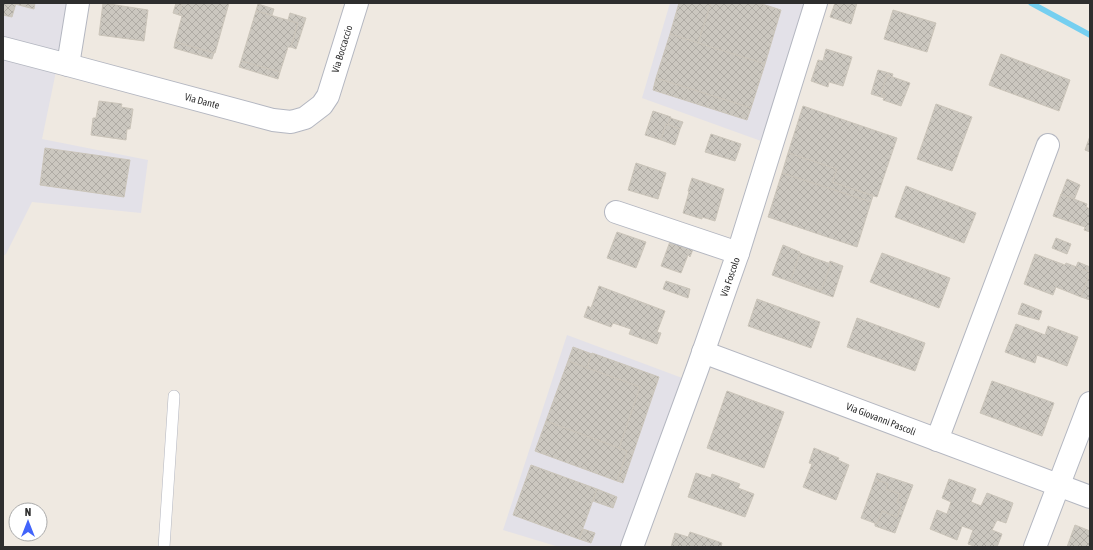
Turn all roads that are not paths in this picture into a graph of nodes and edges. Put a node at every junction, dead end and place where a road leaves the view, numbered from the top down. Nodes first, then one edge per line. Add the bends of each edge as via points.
1 (78, 3) edge
2 (357, 3) edge
3 (816, 3) edge
4 (3, 48) edge
5 (68, 65) junction
6 (328, 96) joint
7 (1048, 145) dead end
8 (616, 212) dead end
9 (738, 253) junction
10 (703, 352) junction
11 (174, 396) dead end
12 (1090, 403) edge
13 (937, 440) junction
14 (1059, 485) junction
15 (1090, 497) edge
16 (164, 547) edge
17 (632, 547) edge
18 (1035, 547) edge

1 - 5 street
2 - 6 street, Via Boccaccio
3 - 9 street, Via Foscolo
4 - 5 street, Via Dante
5 - 6 street, Via Dante via 273,120 291,122 305,118 316,111
7 - 13 street
8 - 9 street
9 - 10 street, Via Foscolo
10 - 13 street, Via Giovanni Pascoli
10 - 17 street, Via Foscolo
11 - 16 lane
12 - 14 street
13 - 14 street, Via Giovanni Pascoli
14 - 15 street, Via Giovanni Pascoli
14 - 18 street

